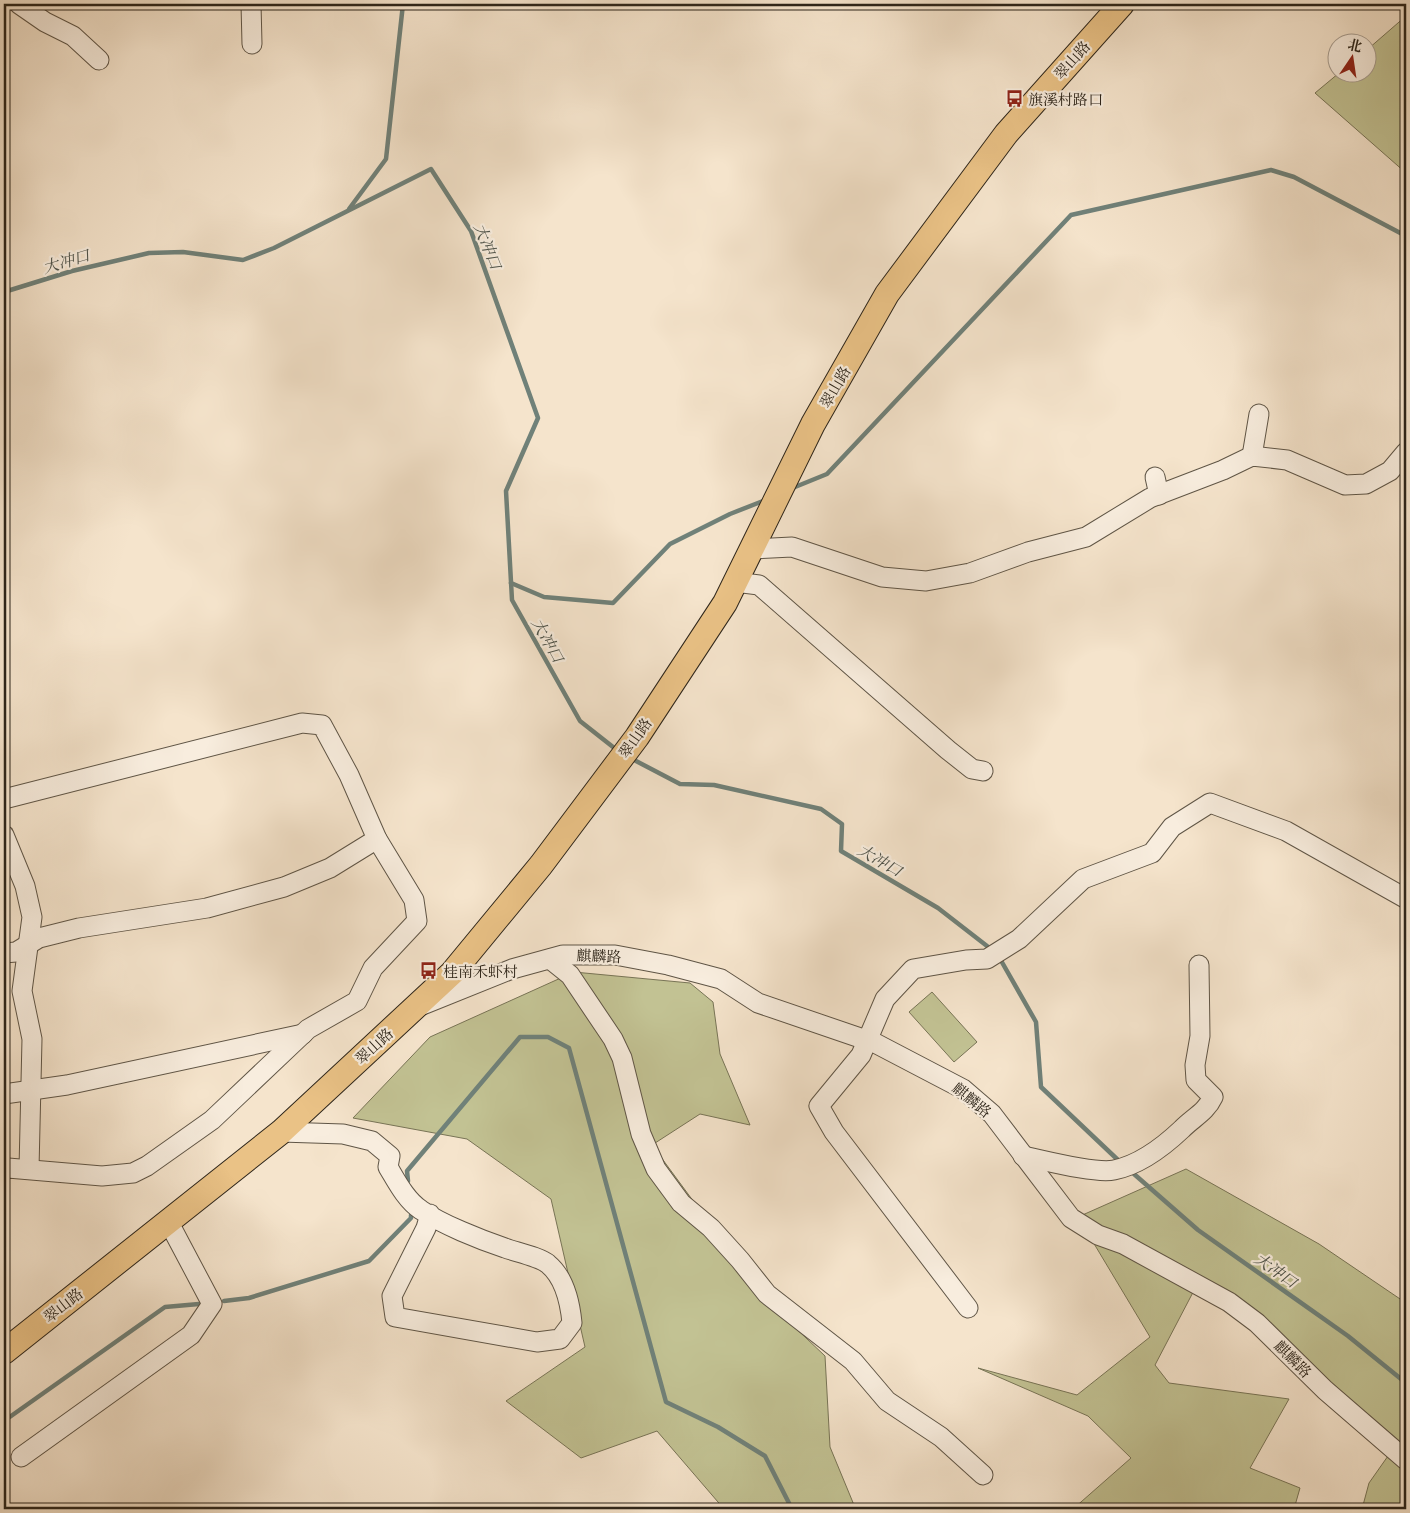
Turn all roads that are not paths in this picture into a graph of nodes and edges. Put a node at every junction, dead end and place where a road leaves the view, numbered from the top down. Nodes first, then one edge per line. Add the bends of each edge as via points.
1 (19, 4) edge
2 (251, 4) edge
3 (1122, 4) edge
4 (252, 44) dead end
5 (99, 60) dead end
6 (1259, 414) dead end
7 (1406, 452) edge
8 (1252, 456) junction
9 (752, 549) junction
10 (736, 582) junction
11 (983, 771) dead end
12 (4, 799) edge
13 (4, 835) edge
14 (377, 839) junction
15 (1405, 898) edge
16 (28, 944) junction
17 (4, 953) edge
18 (550, 959) junction
19 (1199, 965) dead end
20 (412, 1010) junction
21 (303, 1034) junction
22 (868, 1040) junction
23 (31, 1090) junction
24 (4, 1094) edge
25 (281, 1132) junction
26 (1023, 1156) junction
27 (29, 1169) junction
28 (4, 1170) edge
29 (430, 1214) junction
30 (168, 1222) junction
31 (968, 1308) dead end
32 (4, 1352) edge
33 (21, 1457) dead end
34 (1406, 1460) edge
35 (983, 1475) dead end

1 - 5 street via 73,36
2 - 4 street
3 - 9 main road, 翠山路 via 1006,134 887,294 814,424
6 - 8 street
7 - 8 street via 1390,471 1366,484 1345,485 1287,460
8 - 9 street via 1157,486 1086,537 1028,552 970,573 926,581 882,577 792,547
9 - 10 main road, 翠山路
10 - 11 street via 759,585 948,750 972,769
10 - 20 main road, 翠山路 via 637,737 553,849 452,973
12 - 14 street via 302,723 322,725 349,775
13 - 16 street via 25,886 32,917
14 - 16 street via 330,868 284,887 207,908 79,928
14 - 21 street via 414,900 417,920 373,968 357,1002
15 - 22 street via 1286,831 1210,803 1172,827 1152,853 1083,879 1019,939 987,960 966,960 912,969 885,999
16 - 17 street via 16,952
16 - 23 street via 22,991 32,1039
18 - 20 street, 麒麟路 via 512,969
18 - 22 street, 麒麟路 via 563,955 615,954 668,965 721,979 758,1003
18 - 35 street via 570,975 613,1039 622,1058 645,1143 656,1169 681,1203 740,1260 766,1294 853,1361 887,1400 941,1437
19 - 26 street via 1200,1036 1195,1065 1196,1080 1213,1097 1208,1108 1167,1144 1113,1170 1076,1167
20 - 25 main road, 翠山路
21 - 23 street
21 - 27 street via 212,1120 133,1173 102,1176
22 - 26 street, 麒麟路 via 963,1089 992,1114
22 - 31 street via 856,1063 819,1106 834,1132
23 - 24 street
23 - 27 street
25 - 29 street via 343,1134 372,1141 390,1156 388,1167 402,1190 420,1210
25 - 30 main road, 翠山路
26 - 34 street, 麒麟路 via 1071,1218 1228,1302 1257,1323 1325,1390
27 - 28 street
29 - 29 street via 486,1242 547,1263 560,1279 571,1305 572,1323 560,1338 537,1342 395,1317 392,1296
30 - 32 main road, 翠山路
30 - 33 street via 212,1304 191,1335

